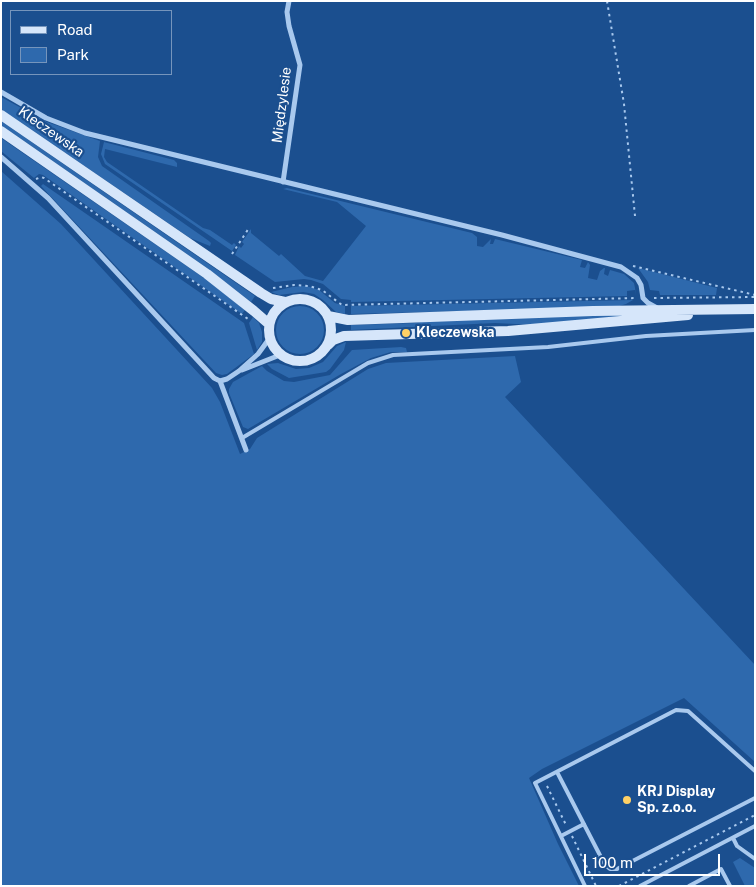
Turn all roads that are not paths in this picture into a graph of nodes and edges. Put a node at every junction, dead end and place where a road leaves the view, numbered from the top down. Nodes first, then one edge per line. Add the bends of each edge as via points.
1 (289, 1) edge
2 (1, 92) edge
3 (1, 115) edge
4 (1, 131) edge
5 (1, 156) edge
6 (283, 182) junction
7 (643, 298) junction
8 (285, 302) junction
9 (755, 309) edge
10 (631, 310) junction
11 (660, 310) junction
12 (720, 310) junction
13 (328, 316) junction
14 (269, 324) junction
15 (755, 330) edge
16 (270, 339) junction
17 (328, 345) junction
18 (280, 355) junction
19 (239, 371) junction
20 (220, 381) junction
21 (242, 438) junction
22 (246, 450) dead end
23 (755, 771) edge
24 (557, 772) junction
25 (755, 798) edge
26 (584, 824) junction
27 (755, 826) edge
28 (561, 836) junction
29 (733, 838) junction
30 (755, 859) edge
31 (585, 886) edge
32 (640, 886) edge
33 (689, 886) edge
34 (730, 886) edge

1 - 6 street, Międzylesie via 289,26 300,65
2 - 6 street, Kleczewska via 46,118 85,133
3 - 8 main road, Kleczewska via 265,296
4 - 14 main road, Kleczewska via 207,274
5 - 20 street via 32,183
6 - 7 street, Kleczewska via 622,267 637,278
7 - 10 street
7 - 11 street
8 - 13 main road via 310,300 324,309
8 - 14 main road via 274,311
9 - 12 main road
10 - 11 main road
10 - 13 main road via 348,320
11 - 12 main road
12 - 17 main road via 669,318 508,331 344,336
13 - 17 main road via 331,331
14 - 16 main road
15 - 21 lane via 393,356 368,363
16 - 18 main road
16 - 19 street
17 - 18 main road via 320,354 306,361 288,360
18 - 19 street
19 - 20 street
20 - 21 street
21 - 22 street
23 - 24 lane via 682,709
24 - 26 lane
24 - 28 lane via 535,783
25 - 26 lane via 617,869 610,870 604,865
26 - 28 lane
27 - 29 lane
28 - 31 lane
29 - 30 lane via 737,846
29 - 32 lane
33 - 34 lane via 721,869

